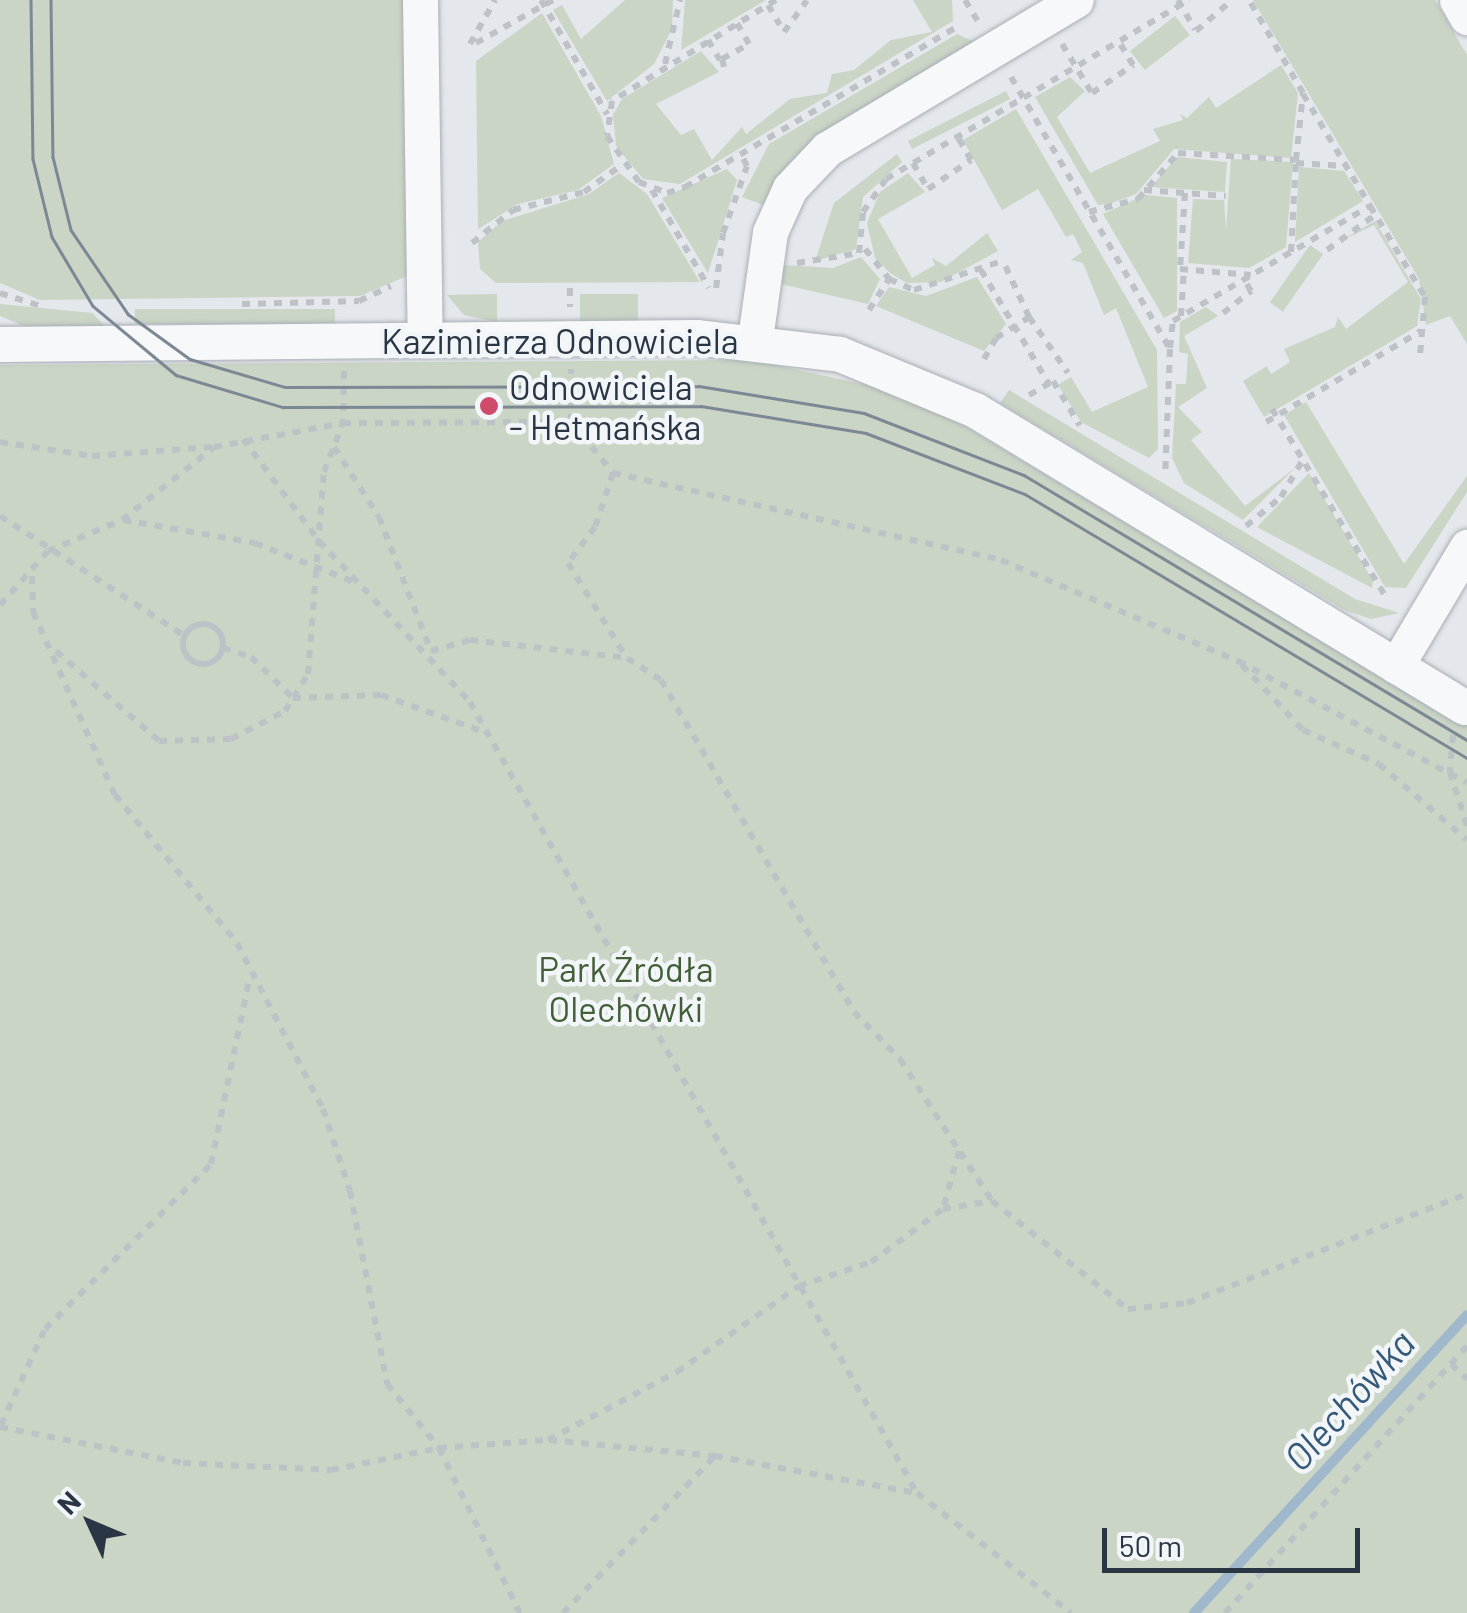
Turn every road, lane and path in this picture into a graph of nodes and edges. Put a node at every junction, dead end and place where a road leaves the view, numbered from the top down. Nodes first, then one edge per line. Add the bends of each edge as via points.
1 (420, 0) edge
2 (495, 0) edge
3 (553, 0) edge
4 (680, 0) edge
5 (776, 0) edge
6 (807, 0) edge
7 (966, 0) edge
8 (1189, 0) edge
9 (1232, 0) edge
10 (1249, 0) edge
11 (1457, 0) edge
12 (543, 2) edge
13 (1179, 2) edge
14 (768, 5) junction
15 (1061, 8) edge
16 (975, 16) junction
17 (1467, 17) edge
18 (737, 23) junction
19 (708, 40) junction
20 (1119, 42) junction
21 (994, 48) junction
22 (664, 65) junction
23 (1076, 67) junction
24 (1303, 93) junction
25 (1023, 98) junction
26 (608, 115) junction
27 (958, 136) junction
28 (741, 154) junction
29 (1296, 161) junction
30 (913, 163) junction
31 (622, 165) junction
32 (1346, 166) junction
33 (650, 187) junction
34 (1144, 190) junction
35 (1185, 193) junction
36 (1226, 196) dead end
37 (1370, 206) junction
38 (1090, 212) junction
39 (1376, 215) junction
40 (1318, 236) junction
41 (472, 243) dead end
42 (865, 249) junction
43 (1292, 252) junction
44 (767, 255) junction
45 (1184, 269) junction
46 (981, 270) junction
47 (1252, 275) junction
48 (888, 279) junction
49 (1244, 280) junction
50 (426, 284) junction
51 (570, 288) dead end
52 (0, 292) edge
53 (1213, 298) junction
54 (345, 301) junction
55 (232, 304) dead end
56 (58, 306) dead end
57 (869, 310) dead end
58 (1182, 316) junction
59 (1029, 317) junction
60 (1013, 325) junction
61 (1421, 331) junction
62 (570, 338) junction
63 (755, 339) junction
64 (425, 340) junction
65 (345, 341) junction
66 (0, 344) edge
67 (1170, 349) junction
68 (1420, 356) dead end
69 (984, 359) dead end
70 (1050, 383) junction
71 (1030, 395) dead end
72 (1275, 412) junction
73 (571, 422) junction
74 (1266, 422) dead end
75 (343, 423) junction
76 (1080, 426) dead end
77 (243, 440) junction
78 (0, 442) edge
79 (334, 446) junction
80 (214, 447) junction
81 (1302, 461) junction
82 (613, 473) junction
83 (1164, 478) dead end
84 (0, 516) edge
85 (122, 520) junction
86 (1246, 526) dead end
87 (319, 542) junction
88 (1467, 548) edge
89 (48, 550) junction
90 (317, 568) junction
91 (32, 576) junction
92 (360, 585) junction
93 (1386, 598) dead end
94 (0, 605) edge
95 (184, 636) junction
96 (51, 647) junction
97 (222, 648) junction
98 (430, 651) junction
99 (627, 658) junction
100 (1238, 661) junction
101 (1396, 666) junction
102 (293, 698) junction
103 (1464, 707) joint
104 (488, 734) junction
105 (1450, 772) junction
106 (1467, 783) edge
107 (1467, 826) edge
108 (1467, 840) edge
109 (249, 978) junction
110 (959, 1151) junction
111 (1467, 1194) edge
112 (992, 1201) junction
113 (944, 1209) junction
114 (799, 1286) junction
115 (1467, 1346) edge
116 (1451, 1364) junction
117 (1467, 1378) edge
118 (0, 1426) edge
119 (548, 1440) junction
120 (439, 1448) junction
121 (715, 1456) junction
122 (917, 1493) junction
123 (520, 1613) edge
124 (563, 1613) edge
125 (1071, 1613) edge
126 (1226, 1613) edge

1 - 50 street
2 - 12 path via 473,43
3 - 12 path
4 - 22 path
5 - 14 path
6 - 14 path via 785,33
7 - 16 path
8 - 13 path
9 - 13 path via 1197,32
10 - 24 path
11 - 17 street
12 - 26 path
13 - 20 path
14 - 18 path
15 - 21 street
15 - 23 path
16 - 21 path
16 - 28 path
18 - 19 path
18 - 19 path via 749,44 722,59 725,69
19 - 22 path
20 - 23 path
20 - 23 path via 1133,65 1092,94
21 - 25 path
21 - 44 street via 827,149 790,188
22 - 26 path via 619,94
23 - 25 path
24 - 29 path
24 - 32 path
25 - 27 path
25 - 38 path
26 - 31 path
27 - 30 path
27 - 30 path via 971,160 929,189
28 - 33 path via 685,187
28 - 33 path via 747,166 712,288
29 - 32 path
29 - 34 path via 1178,153
29 - 43 path
30 - 42 path via 872,194
31 - 33 path
31 - 41 path via 584,192 502,216
32 - 37 path
34 - 35 path
34 - 38 path via 1131,203
35 - 36 path
35 - 45 path
37 - 39 path
37 - 40 path
38 - 67 path
39 - 40 path via 1328,251
39 - 61 path via 1425,297
40 - 43 path
42 - 44 path via 826,265
42 - 48 path
43 - 47 path
44 - 63 street
45 - 47 path
45 - 58 path
46 - 48 path via 929,290
46 - 59 path via 1004,260
46 - 60 path
47 - 49 path
48 - 57 path
49 - 53 path
49 - 53 path via 1251,290 1223,314
50 - 54 path
50 - 64 street
51 - 62 path
52 - 56 path
53 - 58 path
54 - 55 path
54 - 65 path
58 - 67 path
59 - 60 path
59 - 70 path via 1069,372
60 - 69 path
60 - 70 path
61 - 68 path
61 - 72 path
62 - 63 street, Kazimierza Odnowiciela
62 - 64 street, Kazimierza Odnowiciela
62 - 73 path
63 - 101 street, Kazimierza Odnowiciela via 840,354 930,386
64 - 65 street, Kazimierza Odnowiciela
65 - 66 street, Kazimierza Odnowiciela
65 - 75 path
67 - 83 path
70 - 71 path
70 - 76 path
72 - 74 path
72 - 81 path
73 - 75 path
73 - 82 path
75 - 77 path
75 - 79 path
77 - 80 path
77 - 87 path
78 - 80 path via 92,456
79 - 87 path
79 - 98 path via 379,517
80 - 85 path
81 - 86 path via 1281,497
81 - 93 path
82 - 99 path via 595,528 568,563
82 - 100 path via 1001,560
84 - 89 path
85 - 89 path
85 - 90 path via 255,543
87 - 90 path
87 - 92 path
88 - 101 street
89 - 91 path
89 - 95 path
90 - 92 path
90 - 102 path via 308,674
91 - 94 path
91 - 96 path via 33,612
92 - 98 path
95 - 97 path via 204,624
95 - 97 path via 197,663
96 - 102 path via 159,741 231,739
96 - 109 path via 115,795 196,884
97 - 102 path via 250,657
98 - 99 path via 470,640
98 - 104 path
99 - 110 path via 661,680 692,726 854,1012 900,1059
100 - 105 path
100 - 108 path via 1304,730 1379,764
101 - 103 street, Kazimierza Odnowiciela
102 - 104 path via 380,695
103 - 105 path
104 - 114 path
105 - 106 path
105 - 107 path
109 - 118 path via 211,1164 45,1329
109 - 120 path via 323,1109 350,1191 388,1384
110 - 112 path
110 - 113 path
111 - 112 path via 1188,1302 1128,1309 1100,1295
112 - 113 path
113 - 114 path via 871,1262
114 - 119 path via 677,1372
114 - 122 path
115 - 116 path
116 - 117 path
116 - 126 path
118 - 120 path via 78,1449 242,1467 332,1470
119 - 120 path
119 - 121 path
120 - 123 path
121 - 122 path
121 - 124 path
122 - 125 path

